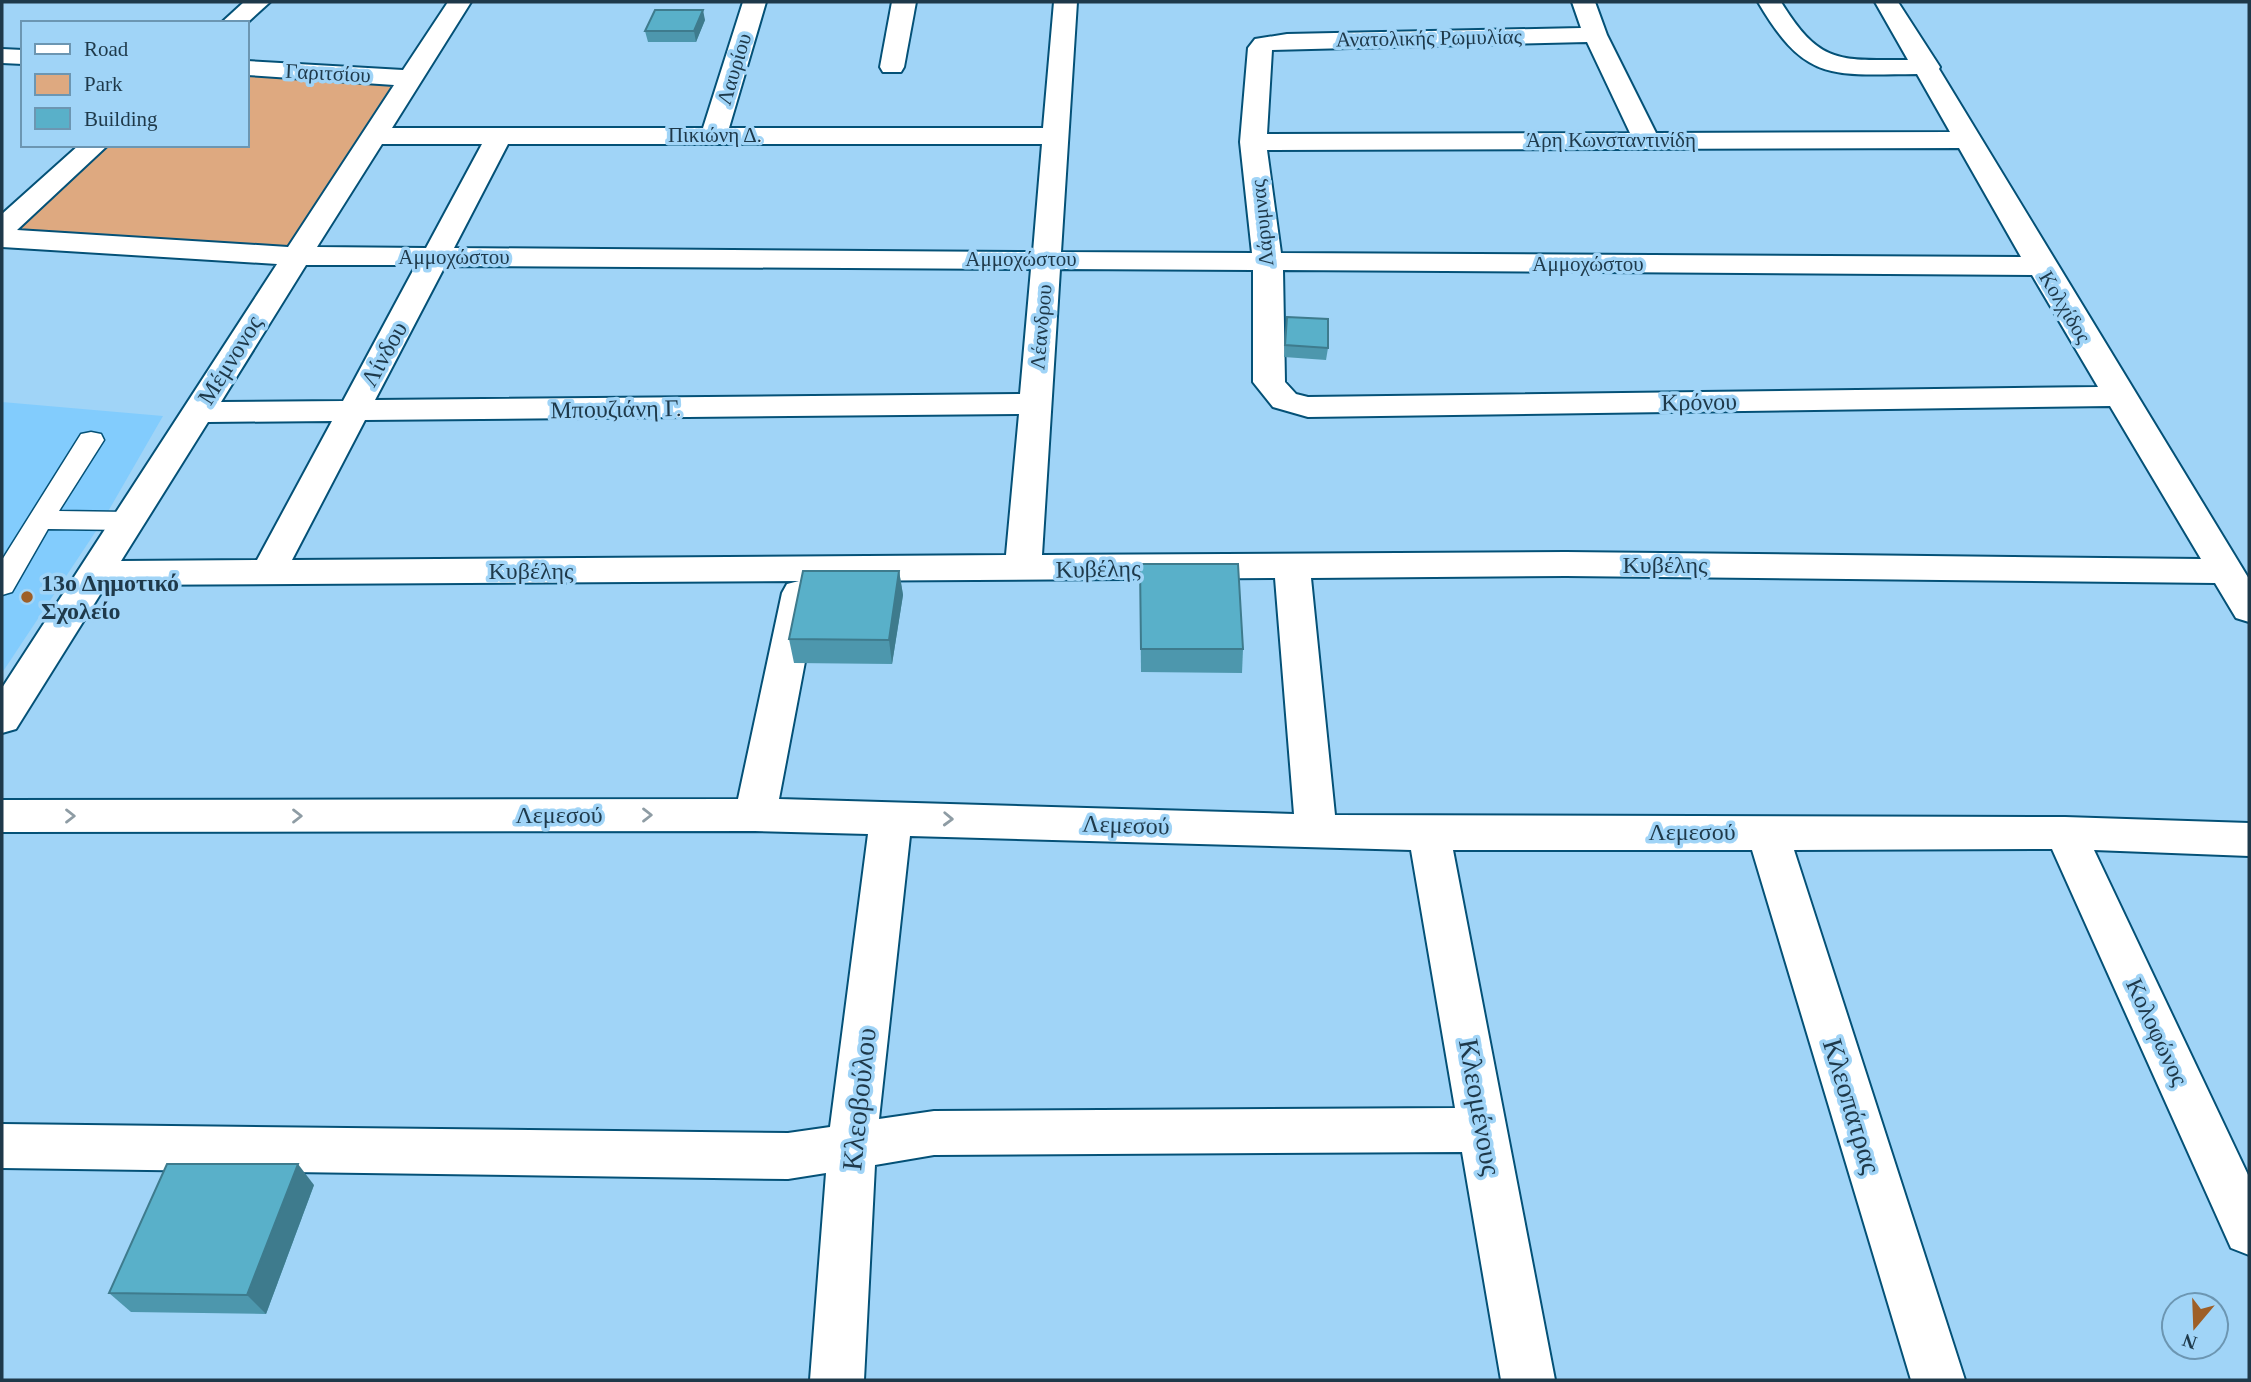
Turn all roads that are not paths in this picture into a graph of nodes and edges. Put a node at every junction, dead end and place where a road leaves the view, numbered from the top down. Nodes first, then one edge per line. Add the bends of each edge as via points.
1 (258, 2) edge
2 (459, 2) edge
3 (754, 2) edge
4 (904, 2) edge
5 (1066, 2) edge
6 (1584, 2) edge
7 (1770, 2) edge
8 (1887, 2) edge
9 (235, 21) edge
10 (1595, 35) junction
11 (1264, 44) joint
12 (2, 56) edge
13 (21, 57) edge
14 (892, 67) dead end
15 (1928, 67) junction
16 (248, 68) edge
17 (409, 78) junction
18 (500, 135) junction
19 (714, 135) junction
20 (372, 136) junction
21 (1058, 136) junction
22 (1646, 139) junction
23 (1969, 140) junction
24 (1253, 142) junction
25 (93, 147) edge
26 (2, 229) edge
27 (2, 238) edge
28 (296, 256) junction
29 (437, 258) junction
30 (1047, 259) junction
31 (1268, 263) junction
32 (2041, 266) junction
33 (2119, 396) junction
34 (1280, 400) joint
35 (1034, 404) junction
36 (198, 412) junction
37 (352, 412) junction
38 (91, 440) dead end
39 (39, 520) junction
40 (128, 521) junction
41 (1292, 567) junction
42 (1023, 569) junction
43 (804, 570) junction
44 (2226, 571) junction
45 (268, 572) junction
46 (95, 573) junction
47 (2, 585) edge
48 (2249, 609) edge
49 (2, 719) edge
50 (755, 815) junction
51 (2, 816) edge
52 (891, 818) junction
53 (1316, 830) junction
54 (1767, 832) junction
55 (2065, 833) junction
56 (1429, 834) junction
57 (2249, 839) edge
58 (1485, 1130) junction
59 (852, 1144) junction
60 (2, 1146) edge
61 (2249, 1231) edge
62 (837, 1380) edge
63 (1528, 1380) edge
64 (1938, 1380) edge

1 - 9 street
2 - 17 street, Μέμνονος
3 - 19 street, Λαυρίου
4 - 14 street
5 - 21 street, Λέανδρου
6 - 10 street
7 - 15 street via 1797,43 1814,57 1852,64
8 - 15 street, Κολχίδος
10 - 11 street, Ανατολικής Ρωμυλίας
10 - 22 street
11 - 24 street, Λάρυμνας via 1259,54
12 - 13 street
15 - 23 street, Κολχίδος
16 - 17 street, Γαριτσίου
17 - 20 street, Μέμνονος
18 - 19 street, Πικιώνη Δ.
18 - 20 street, Πικιώνη Δ.
18 - 29 street, Λίνδου
19 - 21 street, Πικιώνη Δ.
20 - 28 street, Μέμνονος
21 - 30 street, Λέανδρου
22 - 23 street, Άρη Κωνσταντινίδη
22 - 24 street, Άρη Κωνσταντινίδη
23 - 32 street, Κολχίδος
24 - 31 street, Λάρυμνας
25 - 26 street
27 - 28 street, Αμμοχώστου
28 - 29 street, Αμμοχώστου
28 - 36 street, Μέμνονος
29 - 30 street, Αμμοχώστου
29 - 37 street, Λίνδου
30 - 31 street, Αμμοχώστου
30 - 35 street, Λέανδρου
31 - 32 street, Αμμοχώστου
31 - 34 street, Λάρυμνας via 1269,382
32 - 33 street, Κολχίδος
33 - 34 street, Κρόνου via 1325,408
33 - 44 street, Κολχίδος
35 - 37 street, Μπουζιάνη Γ.
35 - 42 street, Λέανδρου
36 - 37 street, Μπουζιάνη Γ.
36 - 40 street, Μέμνονος
37 - 45 street, Λίνδου
38 - 39 lane
39 - 40 lane
39 - 47 lane
40 - 46 street, Μέμνονος
41 - 42 street, Κυβέλης
41 - 44 street, Κυβέλης via 1920,566
41 - 53 street
42 - 43 street, Κυβέλης
43 - 45 street, Κυβέλης
43 - 50 street
44 - 48 street, Κολχίδος
45 - 46 street, Κυβέλης
46 - 49 street, Μέμνονος
51 -> 50 street, Λεμεσού
50 - 52 street, Λεμεσού
52 -> 53 street, Λεμεσού
52 - 59 street, Κλεοβούλου
53 - 56 street, Λεμεσού
54 - 55 street, Λεμεσού
54 - 56 street, Λεμεσού
54 - 64 street, Κλεοπάτρας
55 - 57 street, Λεμεσού
55 - 61 street, Κολοφώνος
56 - 58 street, Κλεομένους
58 - 59 street via 934,1133
58 - 63 street, Κλεομένους
59 - 60 street via 788,1156
59 - 62 street, Κλεοβούλου

